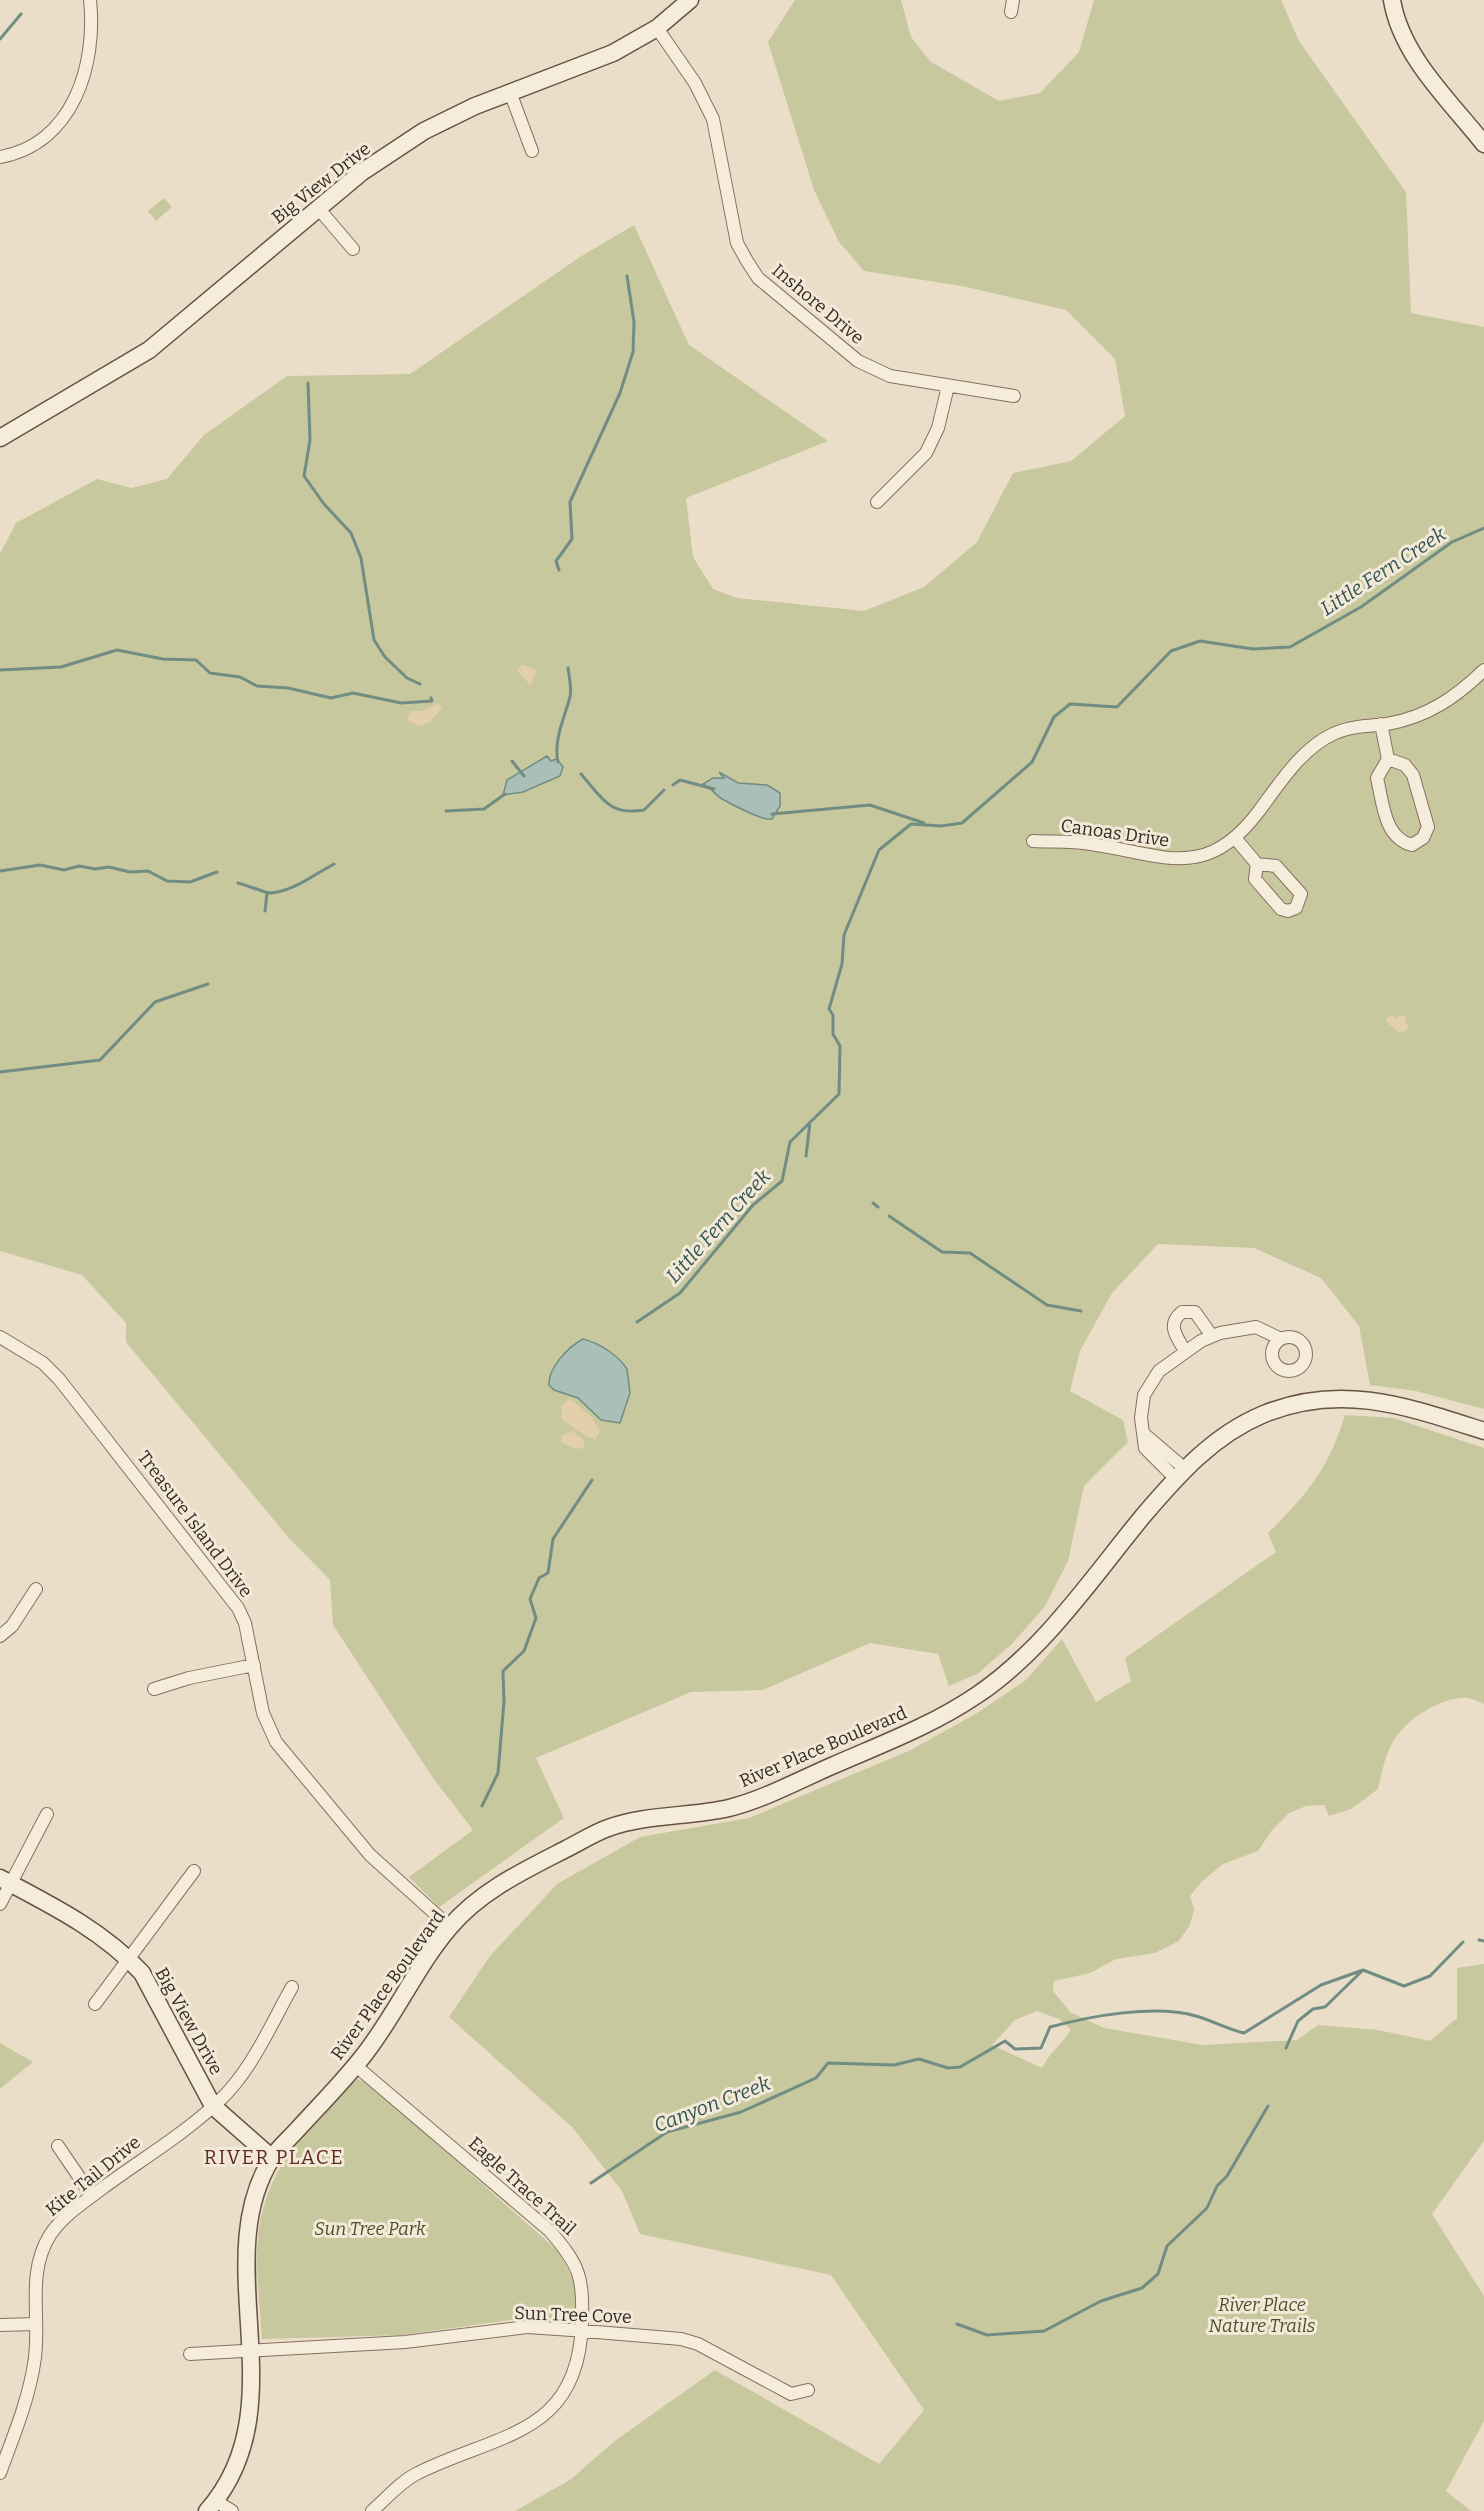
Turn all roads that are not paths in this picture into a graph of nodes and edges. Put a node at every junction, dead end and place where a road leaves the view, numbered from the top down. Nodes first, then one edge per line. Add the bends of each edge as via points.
1 (90, 0) edge
2 (690, 0) edge
3 (1392, 0) edge
4 (657, 28) junction
5 (510, 92) junction
6 (1484, 144) edge
7 (532, 151) dead end
8 (0, 158) edge
9 (318, 208) junction
10 (353, 249) dead end
11 (948, 386) junction
12 (1014, 396) dead end
13 (0, 438) edge
14 (876, 502) dead end
15 (1484, 670) edge
16 (1381, 724) junction
17 (1388, 759) junction
18 (1236, 838) junction
19 (1033, 841) dead end
20 (1257, 864) dead end
21 (1212, 1336) junction
22 (0, 1337) edge
23 (1281, 1339) dead end
24 (1185, 1351) junction
25 (1484, 1431) edge
26 (1179, 1473) junction
27 (36, 1589) dead end
28 (0, 1636) edge
29 (254, 1665) junction
30 (154, 1689) dead end
31 (47, 1814) dead end
32 (194, 1871) dead end
33 (5, 1881) edge
34 (0, 1904) edge
35 (450, 1927) junction
36 (128, 1959) junction
37 (292, 1987) dead end
38 (95, 2004) dead end
39 (356, 2066) junction
40 (213, 2106) junction
41 (58, 2146) dead end
42 (272, 2158) junction
43 (92, 2196) junction
44 (36, 2324) junction
45 (0, 2325) edge
46 (581, 2331) junction
47 (252, 2352) junction
48 (190, 2354) dead end
49 (808, 2390) dead end
50 (0, 2473) edge
51 (212, 2506) edge
52 (232, 2511) edge
53 (372, 2511) edge

1 - 8 street via 92,42 75,101 37,144 20,154
2 - 4 street, Big View Drive
3 - 6 street via 1413,54
4 - 5 street, Big View Drive via 613,53
4 - 11 street, Inshore Drive via 695,82 713,119 737,243 758,278 858,361 890,376
5 - 7 street
5 - 9 street, Big View Drive via 424,131 362,172
9 - 10 street
9 - 13 street, Big View Drive via 149,350
11 - 12 street, Inshore Drive
11 - 14 street via 938,428 926,453
15 - 16 street, Canoas Drive via 1457,696 1430,712
16 - 17 street
16 - 18 street, Canoas Drive via 1348,729 1320,740 1285,776
17 - 17 street via 1377,778 1383,805 1392,834 1400,842 1412,845 1423,838 1428,827 1413,775 1405,765
18 - 19 street, Canoas Drive via 1208,855 1168,860 1089,844
18 - 20 street
21 - 23 street via 1256,1327
21 - 24 street
21 - 24 street via 1195,1312 1182,1312 1173,1323 1173,1331
22 - 29 street, Treasure Island Drive via 43,1363 59,1379 216,1577 245,1623
24 - 26 street via 1159,1371 1141,1405 1145,1448
25 - 26 street, River Place Boulevard via 1398,1403 1326,1400 1267,1413 1228,1432
26 - 35 street, River Place Boulevard via 1043,1637 1009,1672 957,1708 917,1729 728,1808 609,1827 509,1879
27 - 28 street via 12,1626
29 - 30 street
29 - 35 street, Treasure Island Drive via 263,1713 284,1754 370,1855
31 - 33 street
32 - 36 street
33 - 34 street
33 - 36 street, Big View Drive via 84,1923
35 - 39 street, River Place Boulevard
36 - 38 street
36 - 40 street, Big View Drive via 142,1973
37 - 40 street, Kite Tail Drive via 240,2078
39 - 42 street, River Place Boulevard
39 - 46 street, Eagle Trace Trail via 550,2231 572,2257 582,2293
40 - 42 street, Big View Drive
40 - 43 street, Kite Tail Drive
41 - 43 street
42 - 47 street, River Place Boulevard via 256,2193 248,2228
43 - 44 street, Kite Tail Drive via 61,2221 42,2250 35,2276
44 - 45 street
44 - 50 street, Kite Tail Drive via 37,2348 26,2400
46 - 47 street, Sun Tree Cove via 527,2327 405,2342
46 - 49 street, Sun Tree Cove via 681,2339 713,2351 791,2394
46 - 53 street, Eagle Trace Trail via 570,2381 549,2412 511,2435 415,2474
47 - 48 street, Sun Tree Cove
47 - 51 street, River Place Boulevard via 252,2387 244,2440 236,2466
51 - 52 street

